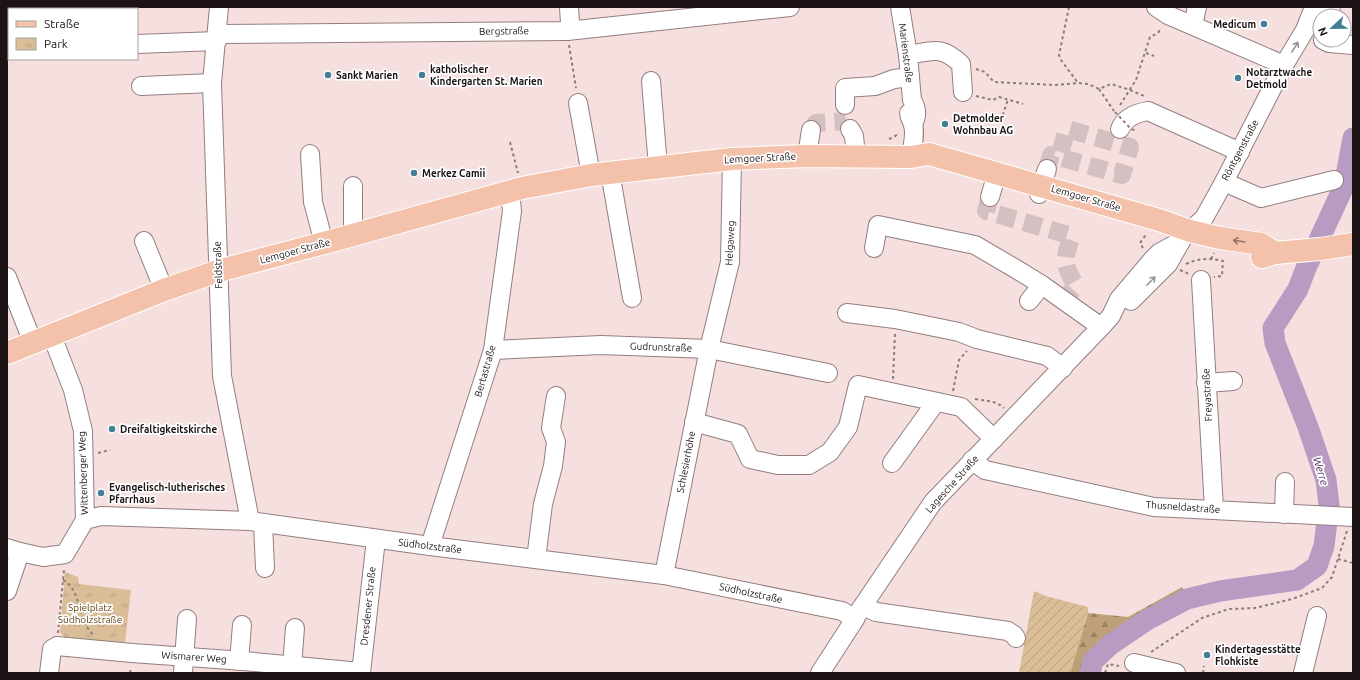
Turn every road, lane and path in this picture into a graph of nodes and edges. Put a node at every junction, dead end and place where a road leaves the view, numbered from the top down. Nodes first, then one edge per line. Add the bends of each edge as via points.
1 (219, 7) edge
2 (569, 7) edge
3 (790, 7) edge
4 (900, 7) edge
5 (1069, 7) edge
6 (1197, 7) edge
7 (1162, 11) edge
8 (645, 15) edge
9 (1193, 25) junction
10 (567, 30) junction
11 (217, 38) junction
12 (1312, 43) edge
13 (138, 44) edge
14 (1146, 53) junction
15 (908, 55) junction
16 (1154, 56) dead end
17 (961, 64) junction
18 (1284, 65) junction
19 (910, 77) junction
20 (651, 81) dead end
21 (212, 83) junction
22 (1078, 83) junction
23 (141, 86) dead end
24 (1099, 89) junction
25 (1130, 90) junction
26 (963, 92) joint
27 (1144, 96) dead end
28 (1008, 99) junction
29 (578, 103) joint
30 (1023, 104) dead end
31 (845, 105) dead end
32 (1001, 121) dead end
33 (1117, 121) junction
34 (850, 129) dead end
35 (811, 130) dead end
36 (1137, 131) dead end
37 (510, 142) dead end
38 (1240, 152) junction
39 (310, 154) dead end
40 (807, 156) junction
41 (856, 156) junction
42 (911, 157) junction
43 (732, 158) junction
44 (658, 167) junction
45 (600, 173) junction
46 (1334, 180) dead end
47 (1224, 182) junction
48 (353, 186) dead end
49 (516, 190) junction
50 (353, 235) junction
51 (1185, 236) junction
52 (144, 241) dead end
53 (324, 243) junction
54 (1353, 244) edge
55 (874, 248) dead end
56 (1178, 269) dead end
57 (218, 271) junction
58 (7, 277) edge
59 (1201, 280) joint
60 (1042, 285) junction
61 (164, 290) junction
62 (632, 298) dead end
63 (1029, 301) dead end
64 (847, 313) dead end
65 (895, 319) junction
66 (1106, 322) junction
67 (42, 339) junction
68 (977, 339) junction
69 (709, 349) junction
70 (492, 350) junction
71 (7, 353) edge
72 (1063, 368) junction
73 (828, 373) dead end
74 (1233, 381) dead end
75 (1206, 383) junction
76 (892, 386) dead end
77 (556, 396) dead end
78 (944, 399) junction
79 (981, 400) dead end
80 (998, 403) dead end
81 (694, 422) junction
82 (994, 439) junction
83 (972, 460) junction
84 (892, 462) dead end
85 (1285, 482) dead end
86 (1214, 509) junction
87 (1284, 514) junction
88 (1347, 517) edge
89 (85, 520) junction
90 (256, 522) junction
91 (376, 539) junction
92 (430, 546) junction
93 (13, 550) edge
94 (536, 559) junction
95 (1338, 559) junction
96 (1353, 563) edge
97 (265, 568) dead end
98 (64, 571) dead end
99 (664, 575) junction
100 (63, 580) junction
101 (7, 591) edge
102 (859, 612) junction
103 (1317, 616) dead end
104 (187, 619) dead end
105 (242, 625) dead end
106 (295, 628) dead end
107 (1016, 638) dead end
108 (56, 646) junction
109 (95, 650) junction
110 (1128, 664) junction
111 (183, 665) edge
112 (242, 665) edge
113 (1204, 666) dead end
114 (297, 668) edge
115 (49, 673) edge
116 (361, 673) edge
117 (820, 673) edge
118 (1105, 673) edge
119 (1176, 673) edge
120 (1203, 673) edge
121 (1303, 673) edge

1 - 11 street, Feldstraße
2 - 10 street via 570,23
3 - 8 street, Bergstraße
4 - 15 street, Marienstraße
5 - 22 path via 1059,55
6 - 9 street
7 - 9 street
7 - 14 path via 1158,33 1150,37
8 - 10 street, Bergstraße
9 - 18 street
10 - 11 street, Bergstraße
10 - 29 path
11 - 13 street, Bergstraße
11 - 21 street, Feldstraße
18 -> 12 street, Röntgenstraße
14 - 16 path
14 - 25 path
15 - 17 street via 939,50 952,55
15 - 19 street, Marienstraße
17 - 22 path via 985,72 994,82 1055,85
17 - 26 street
18 - 38 street, Röntgenstraße
19 - 31 street via 894,79 875,86 845,88
19 - 42 street, Marienstraße via 917,117 913,124
20 - 44 street
21 - 23 street
21 - 57 street, Feldstraße
22 - 24 path
24 - 25 path via 1111,84
24 - 33 path
25 - 27 path
25 - 33 path
26 - 28 path via 993,100 999,97
28 - 30 path
28 - 32 path
29 - 45 street
33 - 36 path, bridge
33 - 38 street via 1122,124 1137,113 1148,112
34 - 41 street via 854,136
35 - 40 street
37 - 49 path
38 - 47 street, Röntgenstraße
39 - 53 street via 313,202
40 - 41 main road, Lemgoer Straße
40 - 43 main road, Lemgoer Straße
41 - 42 main road, Lemgoer Straße
42 - 51 main road, Lemgoer Straße via 934,167 994,184 1043,183
43 - 44 main road, Lemgoer Straße
43 - 69 street, Helgaweg via 730,262
44 - 45 main road, Lemgoer Straße
45 - 49 main road, Lemgoer Straße
45 - 62 street
46 - 47 street via 1261,198
47 - 51 street, Röntgenstraße via 1204,218
48 - 50 street
49 - 50 main road, Lemgoer Straße
49 - 70 street, Bertastraße
50 - 53 main road, Lemgoer Straße
51 - 54 main road, Lemgoer Straße via 1214,252 1251,258
51 - 66 street, Lagesche Straße via 1168,264
52 - 61 street
53 - 57 main road, Lemgoer Straße
55 - 60 street via 878,225 975,246
56 - 59 path via 1182,265 1202,259 1223,261 1222,276
57 - 61 main road, Lemgoer Straße
57 - 90 street, Feldstraße via 222,376
58 - 67 street, Wittenberger Weg
59 - 75 street, Freyastraße
60 - 63 street
60 - 66 street
61 - 67 main road, Lemgoer Straße
64 - 65 street
65 - 68 street via 959,332
65 - 76 path
66 - 72 street, Lagesche Straße
67 - 71 main road, Lemgoer Straße
67 - 89 street, Wittenberger Weg via 73,390 82,431
68 - 72 street via 1047,356
68 - 78 path via 959,360
69 - 70 street, Gudrunstraße via 601,345
69 - 73 street, Gudrunstraße
69 - 81 street, Schlesierhöhe
70 - 92 street, Bertastraße
72 - 82 street, Lagesche Straße
74 - 75 street
75 - 86 street, Freyastraße
77 - 94 street via 552,428 556,442 543,504
78 - 81 street via 858,385 848,427 830,452 809,465 778,465 750,459 738,434
78 - 82 street via 961,407
78 - 84 street
79 - 80 path
81 - 99 street, Schlesierhöhe
82 - 83 street, Lagesche Straße
83 - 86 street, Thusneldastraße via 985,470 1154,507
83 - 102 street, Lagesche Straße via 933,502
85 - 87 street
86 - 87 street, Thusneldastraße
87 - 88 street, Thusneldastraße
88 - 95 path via 1347,533
89 - 90 street, Südholzstraße via 101,516
89 - 93 street via 65,554 43,557
90 - 91 street, Südholzstraße
90 - 97 street, Feldstraße
91 - 92 street, Südholzstraße
91 - 116 street, Dresdener Straße
92 - 94 street, Südholzstraße
93 - 101 street
94 - 99 street, Südholzstraße
95 - 96 path
95 - 110 path via 1332,577 1322,588 1292,600 1255,608 1228,609 1202,618
98 - 100 path
99 - 102 street, Südholzstraße via 842,611
100 - 108 path
100 - 109 path via 74,590 83,620 95,639
102 - 107 street, Südholzstraße via 876,612 1008,631
102 - 117 street, Lagesche Straße
103 - 121 street
104 - 111 street
105 - 112 street
106 - 114 street
108 - 109 street, Wismarer Weg
108 - 115 street via 52,649
109 - 111 street, Wismarer Weg
110 - 118 path via 1108,664
110 - 119 street
111 - 112 street, Wismarer Weg
112 - 114 street, Wismarer Weg
113 - 120 path
114 - 116 street, Wismarer Weg

